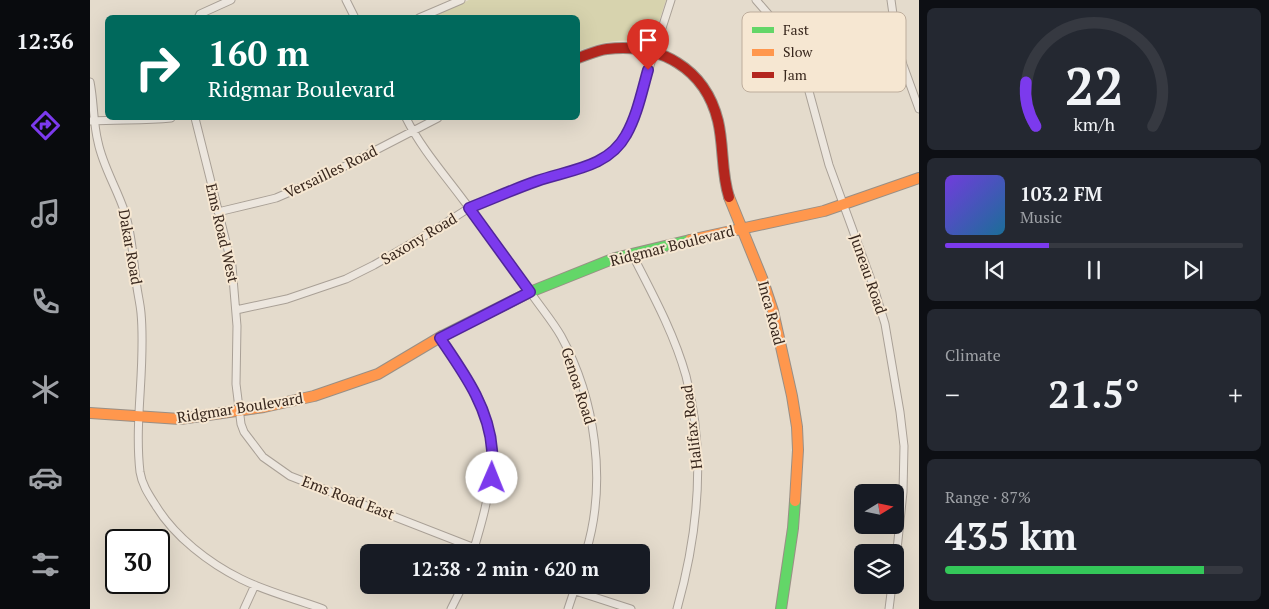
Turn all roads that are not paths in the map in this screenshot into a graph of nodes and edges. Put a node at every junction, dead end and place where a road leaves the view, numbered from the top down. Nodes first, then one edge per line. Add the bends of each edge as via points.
1 (231, 0) edge
2 (346, 0) edge
3 (461, 0) edge
4 (671, 0) edge
5 (756, 0) edge
6 (766, 12) edge
7 (200, 15) edge
8 (354, 15) edge
9 (426, 15) edge
10 (654, 52) junction
11 (580, 57) edge
12 (906, 73) edge
13 (90, 82) edge
14 (809, 92) edge
15 (919, 109) edge
16 (112, 120) edge
17 (112, 120) edge
18 (153, 120) edge
19 (195, 120) edge
20 (407, 120) edge
21 (434, 120) edge
22 (93, 121) edge
23 (413, 130) junction
24 (919, 178) edge
25 (844, 205) junction
26 (469, 208) junction
27 (218, 212) junction
28 (742, 229) junction
29 (632, 254) junction
30 (530, 292) junction
31 (236, 310) junction
32 (440, 338) junction
33 (239, 411) junction
34 (90, 413) edge
35 (140, 417) junction
36 (459, 544) edge
37 (476, 544) edge
38 (588, 544) edge
39 (898, 544) edge
40 (255, 586) junction
41 (458, 594) edge
42 (573, 594) edge
43 (591, 594) edge
44 (891, 594) edge
45 (244, 609) edge
46 (323, 609) edge
47 (451, 609) edge
48 (568, 609) edge
49 (631, 609) edge
50 (677, 609) edge
51 (781, 609) edge
52 (889, 609) edge

1 - 7 street
2 - 8 street
3 - 9 street
4 - 10 street, Saxony Road
5 - 6 street, Juneau Road
10 - 11 street via 636,48 604,49
10 - 26 street, Saxony Road via 626,136 608,156
10 - 28 street, Inca Road via 690,72 706,92 718,122 724,182
12 - 15 street
13 - 22 street, Dakar Road
14 - 25 street, Juneau Road via 829,166
16 - 18 street
17 - 22 street
19 - 27 street, Ems Road West
20 - 23 street, Genoa Road
21 - 23 street, Versailles Road
22 - 35 street, Dakar Road via 102,158 126,215 141,311
23 - 26 street, Genoa Road
23 - 27 street, Versailles Road via 320,179 276,198
24 - 25 street, Ridgmar Boulevard
25 - 28 street, Ridgmar Boulevard
25 - 39 street, Juneau Road via 881,308 900,412 904,446
26 - 30 street, Genoa Road
26 - 31 street, Saxony Road via 346,279 287,299
27 - 31 street, Ems Road West via 232,266
28 - 29 street, Ridgmar Boulevard
28 - 51 street, Inca Road via 773,312 797,427 793,528
29 - 30 street, Ridgmar Boulevard
29 - 50 street, Halifax Road via 678,351 694,419 698,488 686,576
30 - 32 street, Ridgmar Boulevard
30 - 38 street, Genoa Road via 567,348 590,415 598,477
31 - 33 street, Ems Road West
32 - 33 street, Ridgmar Boulevard via 359,382 293,402
32 - 37 street via 479,400 492,450 492,478
33 - 35 street, Ridgmar Boulevard via 175,419
33 - 36 street, Ems Road East via 244,432 255,448 290,476
34 - 35 street, Ridgmar Boulevard
35 - 40 street, Dakar Road via 140,474 143,486 160,513 191,546
40 - 45 street
40 - 46 street, Dakar Road
41 - 47 street
42 - 48 street
43 - 49 street
44 - 52 street

